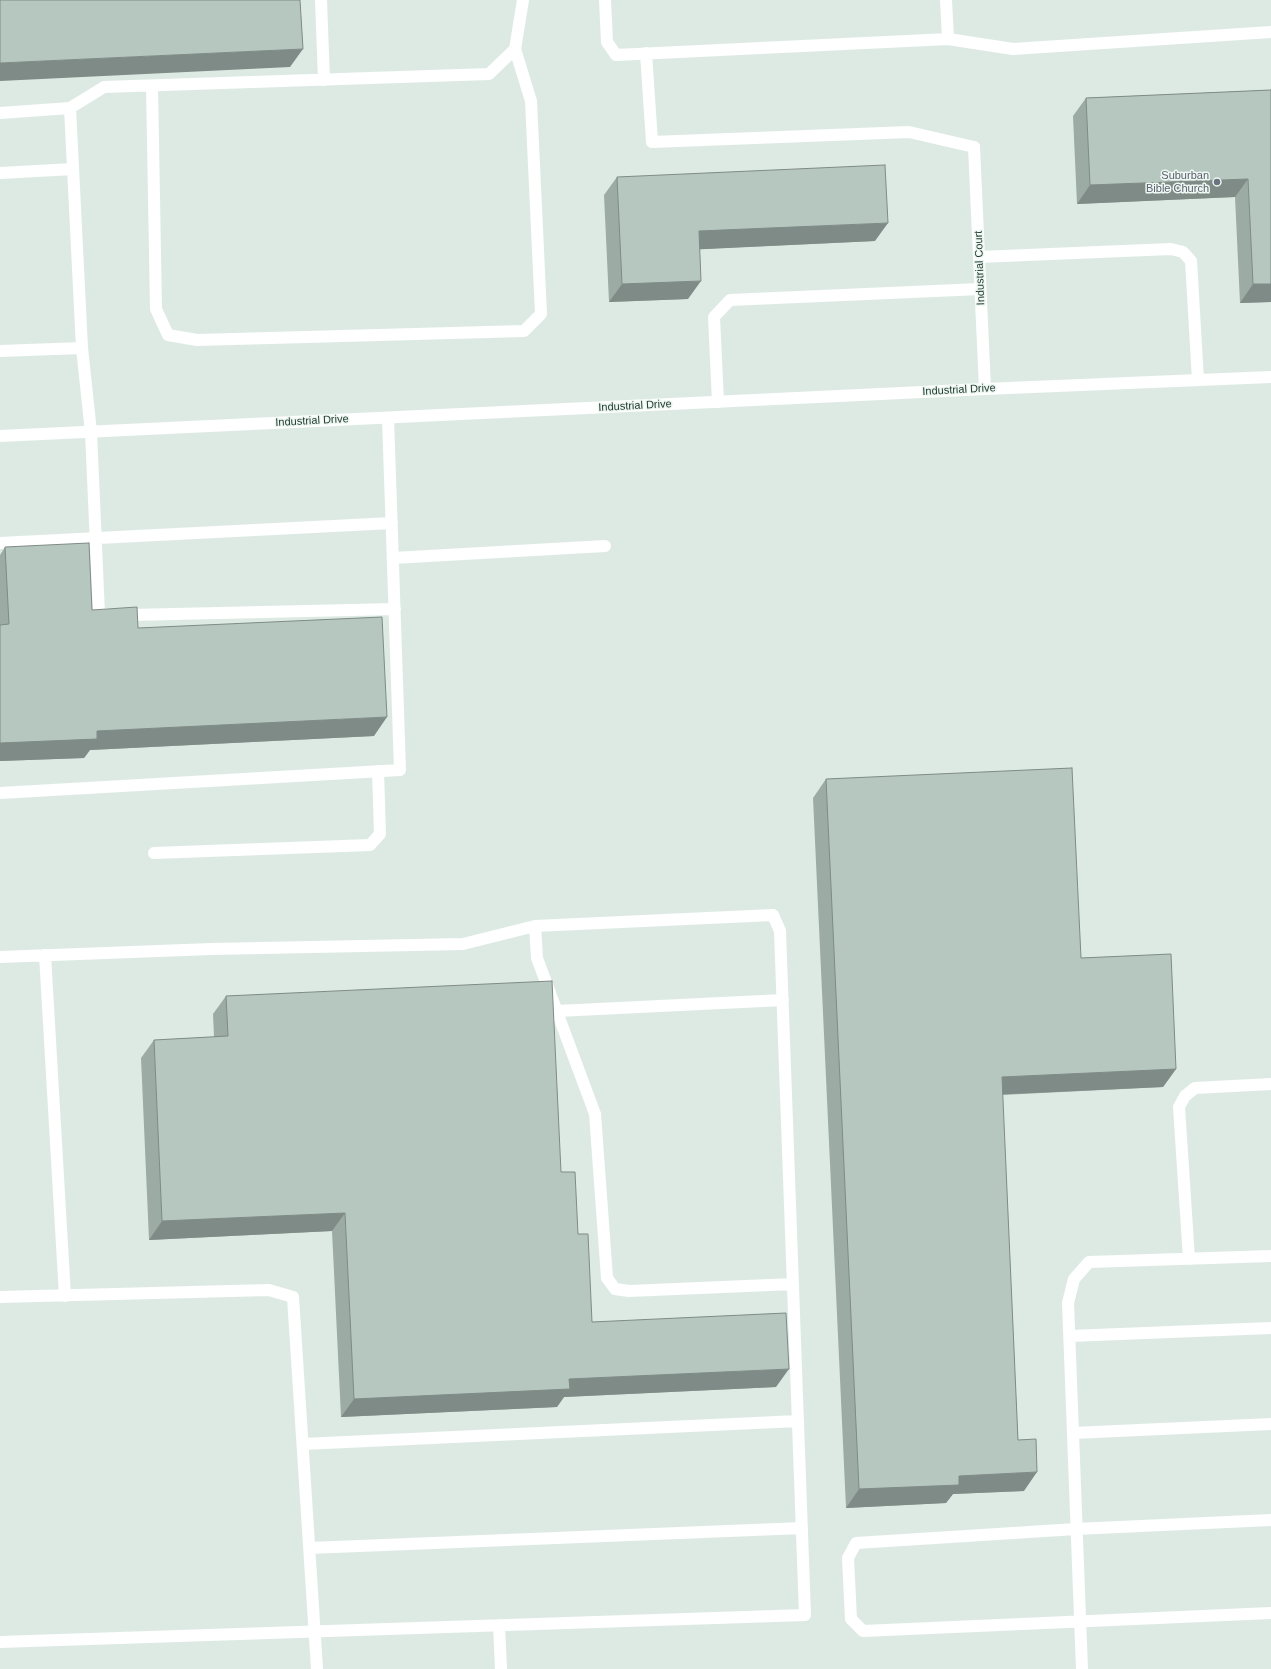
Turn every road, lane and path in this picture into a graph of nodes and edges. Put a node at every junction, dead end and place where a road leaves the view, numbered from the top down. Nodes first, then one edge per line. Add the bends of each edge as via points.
1 (321, 0) edge
2 (523, 0) edge
3 (605, 0) edge
4 (946, 0) edge
5 (1271, 32) edge
6 (948, 39) junction
7 (516, 49) junction
8 (646, 53) junction
9 (324, 80) junction
10 (152, 86) junction
11 (70, 108) junction
12 (0, 112) edge
13 (73, 169) junction
14 (0, 173) edge
15 (979, 258) junction
16 (980, 289) junction
17 (82, 348) junction
18 (0, 351) edge
19 (1271, 377) edge
20 (1198, 380) junction
21 (985, 389) junction
22 (718, 402) junction
23 (388, 418) junction
24 (91, 432) junction
25 (0, 436) edge
26 (392, 523) junction
27 (96, 538) junction
28 (0, 543) edge
29 (605, 546) dead end
30 (393, 558) junction
31 (395, 609) junction
32 (378, 771) junction
33 (0, 793) edge
34 (154, 853) dead end
35 (535, 926) junction
36 (45, 956) junction
37 (0, 957) edge
38 (783, 1000) junction
39 (557, 1011) junction
40 (1271, 1084) edge
41 (1271, 1256) edge
42 (1189, 1259) junction
43 (793, 1284) junction
44 (65, 1296) junction
45 (0, 1297) edge
46 (1271, 1328) edge
47 (1070, 1336) junction
48 (798, 1421) junction
49 (1271, 1424) edge
50 (1073, 1433) junction
51 (303, 1444) junction
52 (1271, 1520) edge
53 (802, 1528) junction
54 (1076, 1529) junction
55 (310, 1548) junction
56 (1271, 1613) edge
57 (1080, 1621) junction
58 (499, 1626) junction
59 (315, 1632) junction
60 (0, 1642) edge
61 (317, 1669) edge
62 (501, 1669) edge
63 (1082, 1669) edge

1 - 9 street
2 - 7 street
3 - 8 street via 607,42 616,55
4 - 6 street
5 - 6 street via 1013,49
6 - 8 street
7 - 9 street via 489,74
7 - 10 street via 531,101 541,314 524,331 197,340 168,335 156,309
8 - 15 street, Industrial Court via 652,142 909,132 974,147
9 - 10 street
10 - 11 street via 104,88
11 - 12 street
11 - 13 street
13 - 14 street
13 - 17 street
15 - 16 street, Industrial Court
15 - 20 street via 1171,249 1183,252 1191,261
16 - 21 street, Industrial Court
16 - 22 street via 730,300 714,317
17 - 18 street
17 - 24 street
19 - 20 street, Industrial Drive
20 - 21 street, Industrial Drive
21 - 22 street, Industrial Drive
22 - 23 street, Industrial Drive
23 - 24 street, Industrial Drive
23 - 26 street
24 - 25 street, Industrial Drive
24 - 27 street
26 - 27 street
26 - 30 street
27 - 28 street
27 - 31 street via 99,614 130,616
29 - 30 street
30 - 31 street
31 - 32 street via 400,770
32 - 33 street
32 - 34 street via 380,834 370,845
35 - 36 street via 463,944 211,949
35 - 38 street via 773,915 780,931
35 - 39 street via 537,958
36 - 37 street
36 - 44 street
38 - 39 street
38 - 43 street
39 - 43 street via 594,1114 607,1278 615,1289 629,1291
40 - 42 street via 1195,1088 1184,1096 1179,1107
41 - 42 street
42 - 47 street via 1089,1262 1074,1278 1068,1303
43 - 48 street
44 - 45 street
44 - 51 street via 269,1290 294,1297
46 - 47 street
47 - 50 street
48 - 51 street
48 - 53 street
49 - 50 street
50 - 54 street
51 - 55 street
52 - 54 street
53 - 55 street
53 - 58 street via 805,1615
54 - 57 street
54 - 57 street via 856,1543 848,1558 851,1619 863,1631
55 - 59 street
56 - 57 street
57 - 63 street
58 - 59 street
58 - 62 street
59 - 60 street
59 - 61 street

